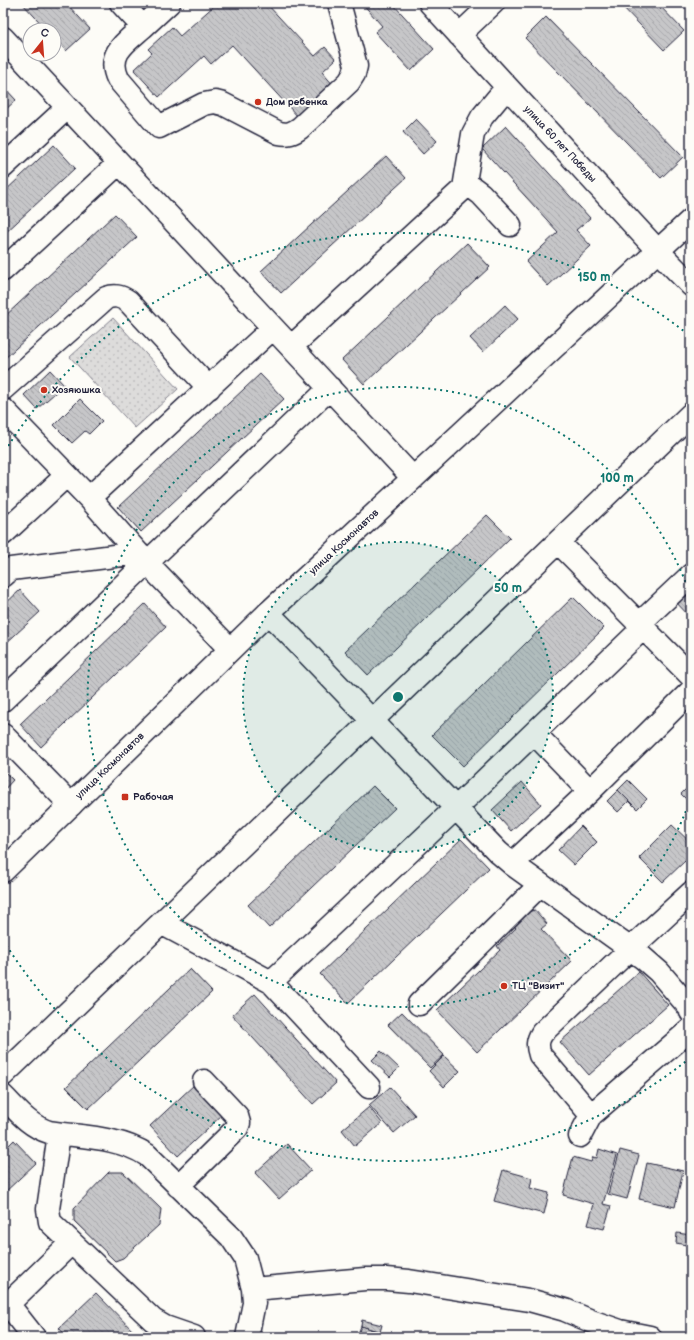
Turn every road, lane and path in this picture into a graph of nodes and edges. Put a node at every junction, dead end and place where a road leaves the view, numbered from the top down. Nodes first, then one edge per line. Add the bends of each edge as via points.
1 (121, 3) edge
2 (169, 3) edge
3 (339, 3) edge
4 (430, 3) edge
5 (493, 3) edge
6 (143, 27) junction
7 (459, 35) junction
8 (3, 38) edge
9 (507, 87) junction
10 (67, 108) junction
11 (119, 163) junction
12 (3, 167) edge
13 (464, 188) junction
14 (691, 220) edge
15 (510, 225) dead end
16 (658, 251) junction
17 (3, 270) edge
18 (691, 285) edge
19 (273, 328) junction
20 (291, 347) junction
21 (209, 388) junction
22 (330, 388) junction
23 (3, 389) edge
24 (3, 409) edge
25 (691, 414) edge
26 (67, 475) junction
27 (413, 478) junction
28 (89, 498) junction
29 (3, 534) edge
30 (558, 542) junction
31 (142, 558) junction
32 (691, 575) edge
33 (3, 576) edge
34 (268, 613) junction
35 (641, 626) junction
36 (230, 649) junction
37 (691, 676) edge
38 (691, 691) edge
39 (3, 700) edge
40 (372, 721) junction
41 (534, 733) junction
42 (3, 734) edge
43 (590, 791) junction
44 (71, 805) junction
45 (456, 808) junction
46 (512, 864) junction
47 (3, 871) edge
48 (540, 885) junction
49 (690, 896) edge
50 (161, 923) junction
51 (630, 949) junction
52 (271, 982) junction
53 (419, 1004) dead end
54 (691, 1012) edge
55 (691, 1029) edge
56 (3, 1075) edge
57 (204, 1081) dead end
58 (369, 1087) dead end
59 (3, 1096) edge
60 (591, 1115) junction
61 (59, 1134) junction
62 (580, 1136) dead end
63 (178, 1186) junction
64 (71, 1243) junction
65 (253, 1289) junction
66 (5, 1305) edge
67 (34, 1337) edge
68 (194, 1337) edge
69 (247, 1337) edge
70 (650, 1337) edge

1 - 6 street
2 - 6 street
3 - 6 street via 356,66 354,74 349,82 300,128 286,135 215,102 204,104 159,127 114,72 114,57
4 - 7 street, улица 60 лет Победы
5 - 7 street
7 - 9 street, улица 60 лет Победы
8 - 10 street
9 - 13 street via 482,117 473,134
9 - 16 street, улица 60 лет Победы
10 - 11 street
10 - 12 street
11 - 17 street
11 - 19 street
13 - 15 street via 473,188 481,194
13 - 20 street
14 - 16 street, улица Космонавтов
16 - 18 street, улица 60 лет Победы
16 - 27 street, улица Космонавтов
19 - 20 street
19 - 21 street
20 - 22 street
21 - 23 street via 128,300 113,296 106,298
21 - 28 street
22 - 27 street
22 - 31 street
24 - 26 street
25 - 30 street
26 - 28 street
26 - 29 street
27 - 34 street, улица Космонавтов
28 - 31 street
30 - 35 street
30 - 40 street
31 - 33 street via 11,569
31 - 36 street
31 - 39 street
32 - 35 street
34 - 36 street, улица Космонавтов
34 - 40 street
35 - 37 street
35 - 41 street
36 - 44 street, улица Космонавтов
38 - 43 street
40 - 45 street
40 - 50 street
41 - 43 street
41 - 45 street
42 - 44 street
43 - 46 street
44 - 47 street, улица Космонавтов
45 - 46 street
45 - 52 street
46 - 48 street
48 - 51 street
48 - 53 street
49 - 51 street
50 - 52 street
50 - 56 street
51 - 54 street via 659,972
51 - 60 street via 538,1039 540,1054
52 - 58 street
55 - 60 street
57 - 63 street via 237,1116 239,1123 237,1128
59 - 61 street via 30,1123 39,1129
60 - 62 street
61 - 63 street via 122,1143 136,1148 147,1155
61 - 64 street via 48,1208 50,1222
63 - 65 street via 239,1247 245,1258
64 - 66 street
64 - 68 street via 153,1320
65 - 69 street via 254,1303
65 - 70 street via 365,1279 408,1281 529,1300 565,1310 620,1331
66 - 67 street

